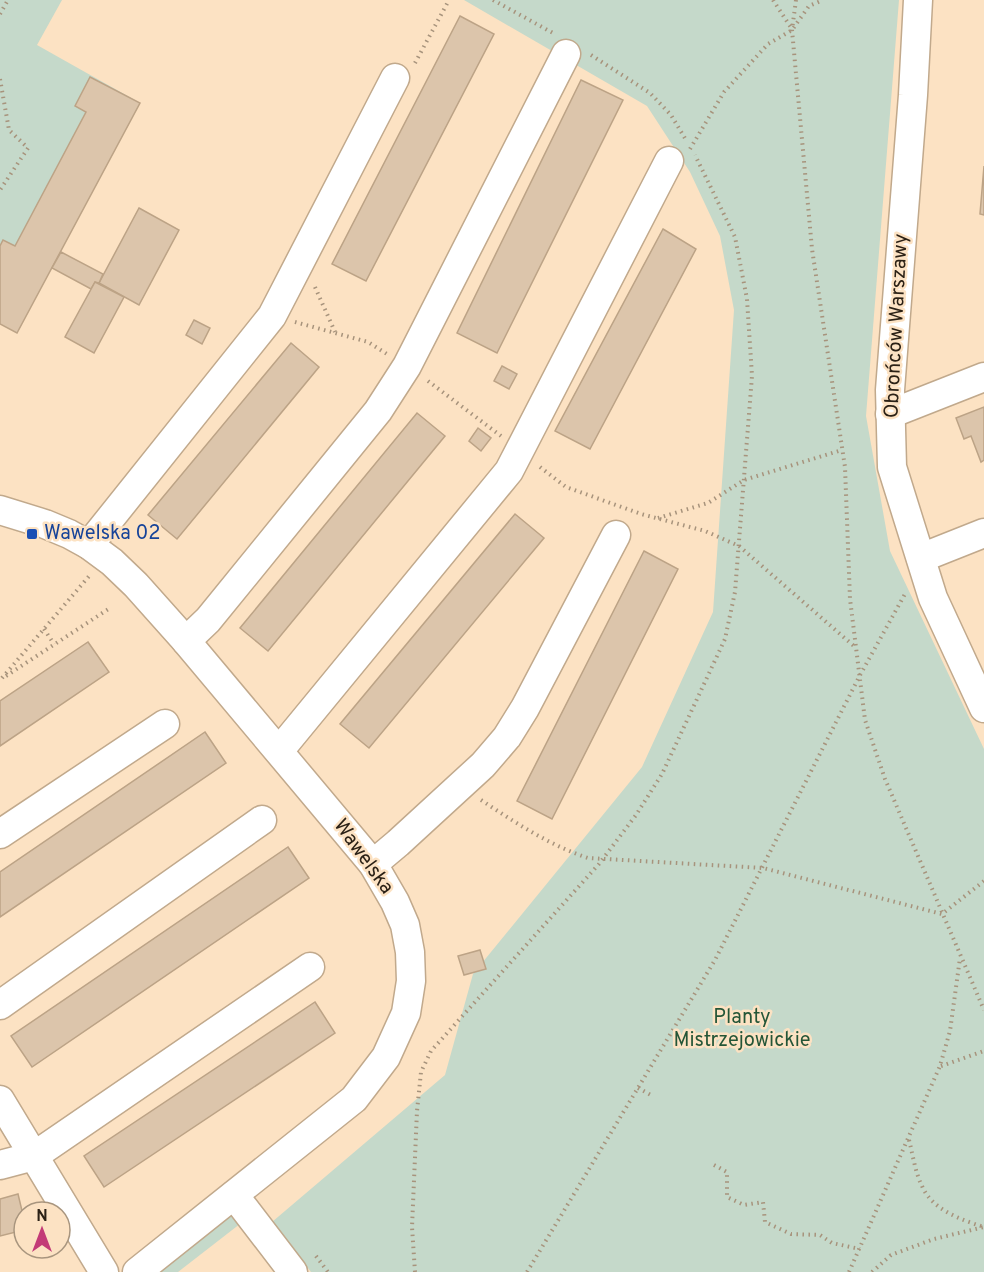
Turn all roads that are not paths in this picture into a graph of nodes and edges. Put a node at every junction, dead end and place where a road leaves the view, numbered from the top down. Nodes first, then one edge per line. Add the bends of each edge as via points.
1 (918, 0) edge
2 (571, 48) road end
3 (395, 78) road end
4 (680, 155) road end
5 (984, 377) edge
6 (890, 414) junction
7 (0, 510) edge
8 (984, 533) edge
9 (616, 535) dead end
10 (91, 558) junction
11 (921, 558) junction
12 (186, 641) junction
13 (982, 701) edge
14 (165, 724) dead end
15 (279, 751) junction
16 (262, 820) dead end
17 (0, 834) edge
18 (374, 864) junction
19 (310, 967) dead end
20 (0, 1005) edge
21 (0, 1100) edge
22 (34, 1156) junction
23 (0, 1165) edge
24 (234, 1195) junction
25 (104, 1272) edge
26 (137, 1272) edge
27 (293, 1272) edge

1 - 6 street, Obrońców Warszawy
2 - 12 street via 407,366 378,411 208,620
3 - 10 street via 272,315
4 - 15 street via 520,452 496,489
5 - 6 street
6 - 11 street, Obrońców Warszawy via 892,467
7 - 10 street, Wawelska via 45,524
8 - 11 street
9 - 18 street via 507,737 483,765
10 - 12 street, Wawelska via 112,562
11 - 13 street, Obrońców Warszawy via 933,598
12 - 15 street, Wawelska
14 - 17 street
15 - 18 street, Wawelska
16 - 20 street
18 - 24 street, Wawelska via 399,909 410,952 411,981 398,1035 354,1099
19 - 22 street
21 - 22 street
22 - 23 street
22 - 25 street
24 - 26 street, Wawelska
24 - 27 street

